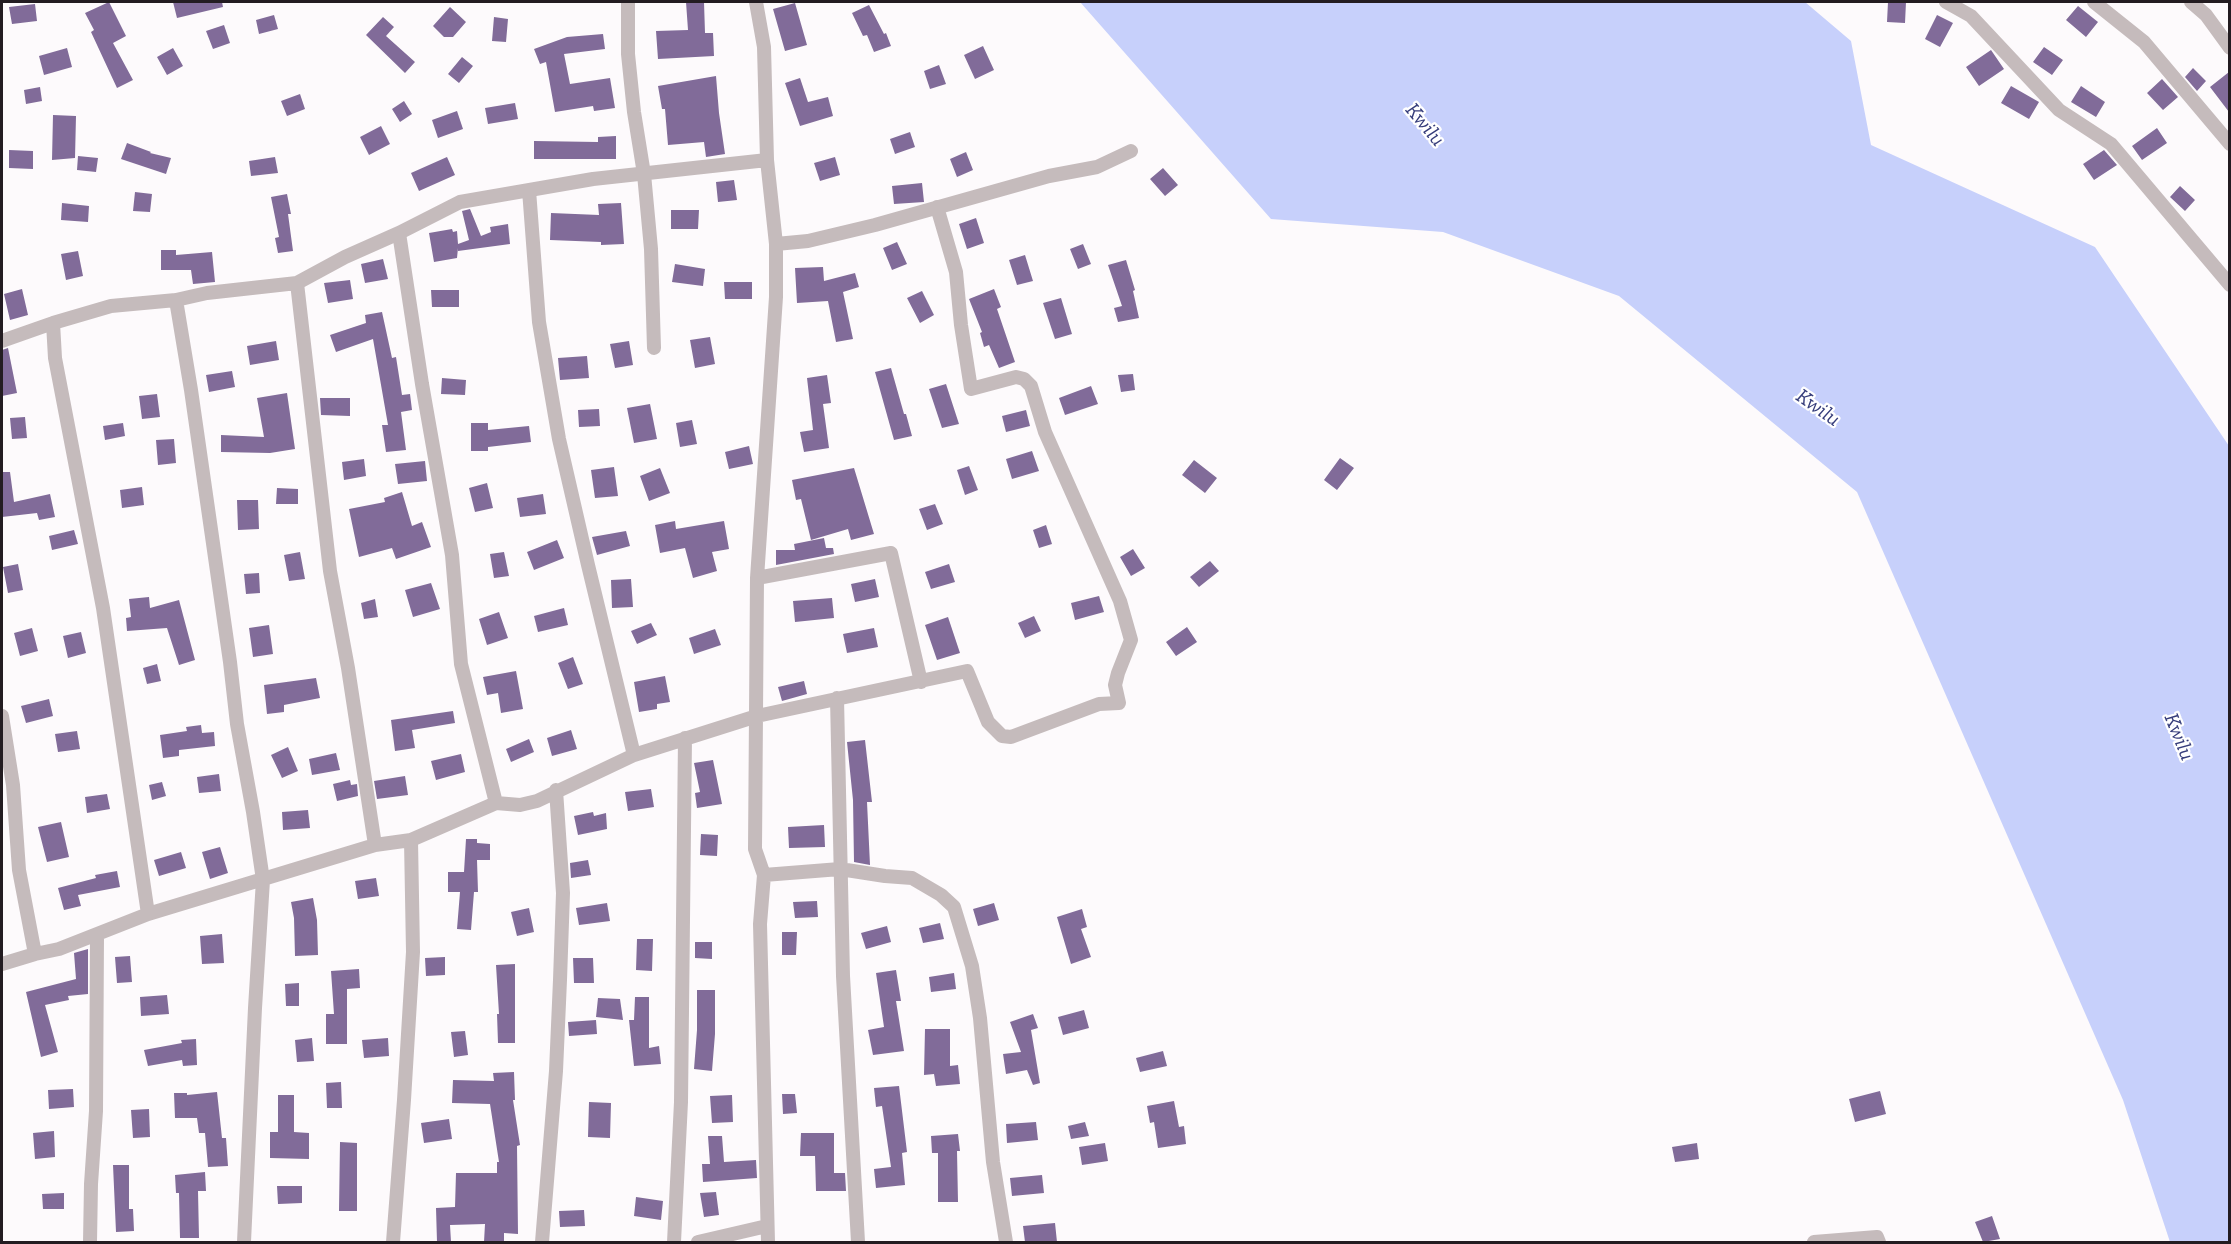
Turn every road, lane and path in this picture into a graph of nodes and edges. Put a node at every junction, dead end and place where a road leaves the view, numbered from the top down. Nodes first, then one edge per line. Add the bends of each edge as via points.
1 (628, 2) edge
2 (756, 2) edge
3 (1946, 2) edge
4 (2094, 2) edge
5 (2190, 2) edge
6 (2229, 48) edge
7 (2229, 144) edge
8 (1131, 152) dead end
9 (767, 160) junction
10 (644, 174) junction
11 (529, 190) junction
12 (937, 207) junction
13 (399, 233) junction
14 (776, 244) junction
15 (297, 283) junction
16 (2229, 285) edge
17 (176, 300) junction
18 (53, 323) junction
19 (2, 341) edge
20 (654, 348) dead end
21 (758, 578) junction
22 (921, 682) junction
23 (837, 698) junction
24 (2, 716) edge
25 (757, 716) junction
26 (685, 738) junction
27 (634, 754) junction
28 (556, 790) junction
29 (496, 802) junction
30 (411, 840) junction
31 (375, 845) junction
32 (840, 869) junction
33 (764, 875) junction
34 (263, 880) junction
35 (148, 914) junction
36 (97, 936) junction
37 (35, 954) junction
38 (2, 964) edge
39 (766, 1226) junction
40 (90, 1242) edge
41 (244, 1242) edge
42 (393, 1242) edge
43 (542, 1242) edge
44 (674, 1242) edge
45 (698, 1242) edge
46 (768, 1242) edge
47 (858, 1242) edge
48 (1006, 1242) edge
49 (1814, 1242) edge
50 (1879, 1242) edge

1 - 10 street via 628,54
2 - 9 street via 764,47
3 - 16 street via 1971,16 2060,110 2111,144
4 - 7 street via 2144,42
5 - 6 street via 2206,15
8 - 12 street via 1097,167 1048,176
9 - 10 street
9 - 14 street
10 - 11 street
10 - 20 street
11 - 13 street via 460,201
11 - 27 street via 539,322 560,439
12 - 14 street via 808,241
12 - 22 street via 956,272 971,389 1016,377 1031,386 1045,432 1120,601 1131,640 1115,685 1119,703 1099,704 1011,737 1002,736 988,722 967,671
13 - 15 street
13 - 29 street via 452,555 461,664
14 - 21 street
15 - 17 street
15 - 31 street via 330,571
17 - 18 street via 111,306
17 - 34 street
18 - 19 street
18 - 35 street via 55,358 103,608
21 - 22 street via 891,553
21 - 25 street
22 - 23 street
23 - 25 street
23 - 32 street
24 - 37 street via 20,870
25 - 26 street
25 - 33 street via 755,849
26 - 27 street
26 - 44 street via 681,1102
27 - 28 street
28 - 29 street via 520,805
28 - 43 street via 562,893 560,980
29 - 30 street
30 - 31 street
30 - 42 street via 413,952
31 - 34 street
32 - 33 street
32 - 47 street
32 - 48 street via 912,878 954,907 972,966 993,1162
33 - 39 street via 760,924
34 - 35 street
34 - 41 street
35 - 36 street
36 - 37 street
36 - 40 street via 96,1111
37 - 38 street
39 - 45 street
39 - 46 street
49 - 50 street via 1877,1237

